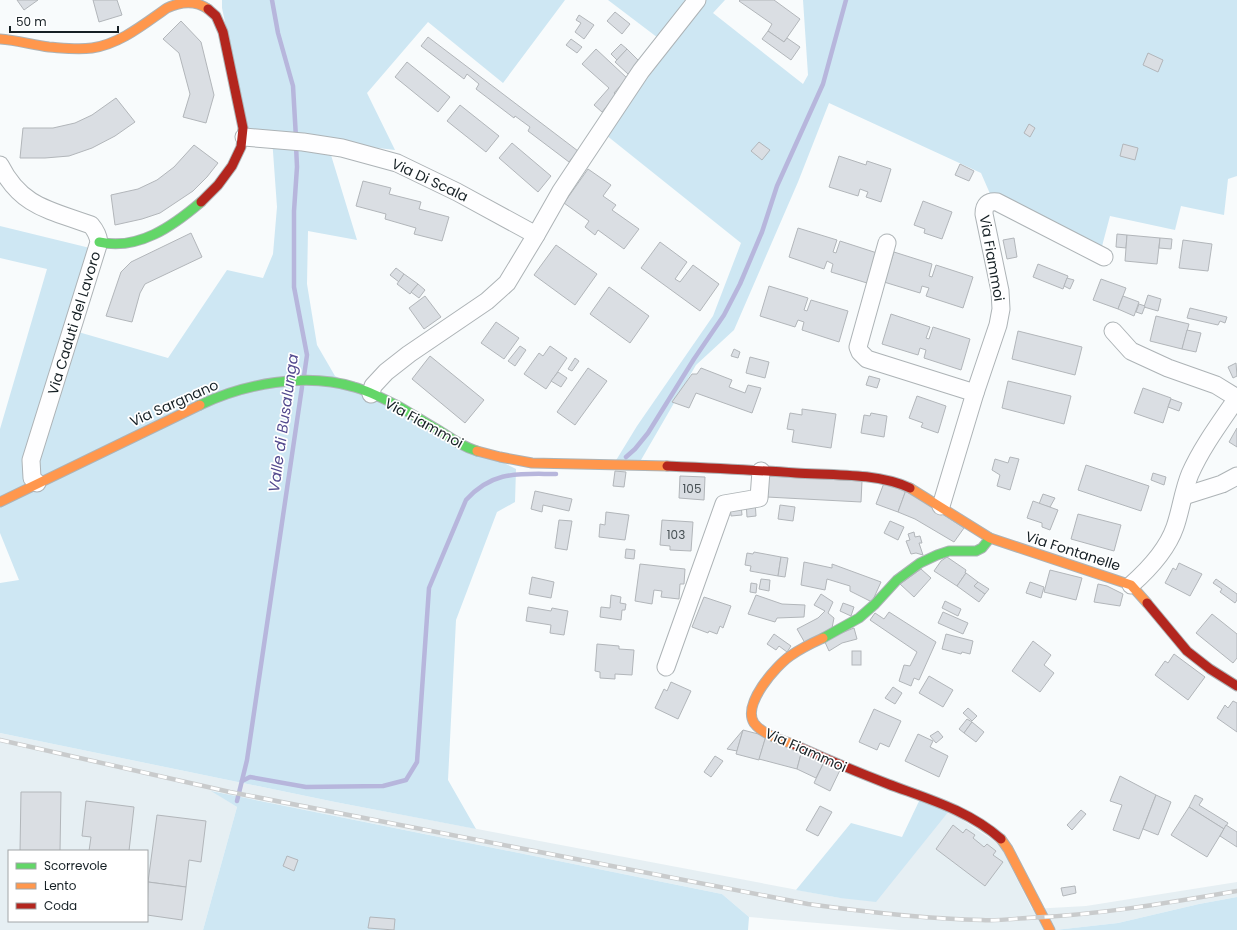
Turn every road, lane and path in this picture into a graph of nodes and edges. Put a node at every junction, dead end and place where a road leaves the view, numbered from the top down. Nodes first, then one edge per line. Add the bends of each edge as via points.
1 (697, 0) edge
2 (215, 5) edge
3 (0, 39) edge
4 (244, 138) junction
5 (0, 165) edge
6 (536, 235) junction
7 (99, 242) junction
8 (887, 243) dead end
9 (1104, 257) dead end
10 (1113, 331) dead end
11 (975, 393) junction
12 (371, 394) junction
13 (1237, 398) edge
14 (761, 471) junction
15 (1237, 476) edge
16 (37, 483) junction
17 (1184, 496) junction
18 (0, 502) edge
19 (941, 506) junction
20 (990, 538) junction
21 (1130, 586) junction
22 (666, 666) dead end
23 (1237, 686) edge
24 (1050, 930) edge

1 - 6 street, Via Fiammoi via 641,71 561,191
2 - 3 street via 177,3 125,36 108,45 92,49
2 - 4 street via 216,17 224,36
4 - 6 street, Via Di Scala via 303,142 342,148 397,163
4 - 7 street via 239,154 227,174 211,193 177,223 142,240 124,244
5 - 7 street, Via Caduti del Lavoro via 13,188 22,196 40,207 91,225 96,230
6 - 12 street, Via Fiammoi via 507,283 488,301 386,372 373,386
7 - 16 street, Via Caduti del Lavoro via 32,460 32,478
8 - 11 street via 858,347 860,352 868,359
9 - 11 street, Via Fiammoi via 1002,204 991,201 987,204 984,214 1000,291 1001,309
10 - 13 street via 1131,351 1168,368 1216,385
11 - 19 street, Via Fiammoi
12 - 14 street, Via Fiammoi via 466,447 516,461
12 - 16 street, Via Sargnano via 335,383 312,381 269,383 243,389 217,397
13 - 17 street via 1197,461
14 - 19 street, Via Fiammoi via 884,479 916,491
14 - 22 street via 759,498 724,504
15 - 17 street via 1222,484
16 - 18 street, Via Sargnano
17 - 21 street via 1175,528 1162,552
19 - 20 street, Via Fiammoi
20 - 21 street, Via Fontanelle
20 - 24 street, Via Fiammoi via 983,549 943,552 926,560 910,570 889,588 874,606 842,630 790,656 780,664 762,687 752,706 752,719 759,729 769,734 845,768 956,810 993,832 1008,849
21 - 23 street, Via Fontanelle via 1187,651 1210,670

